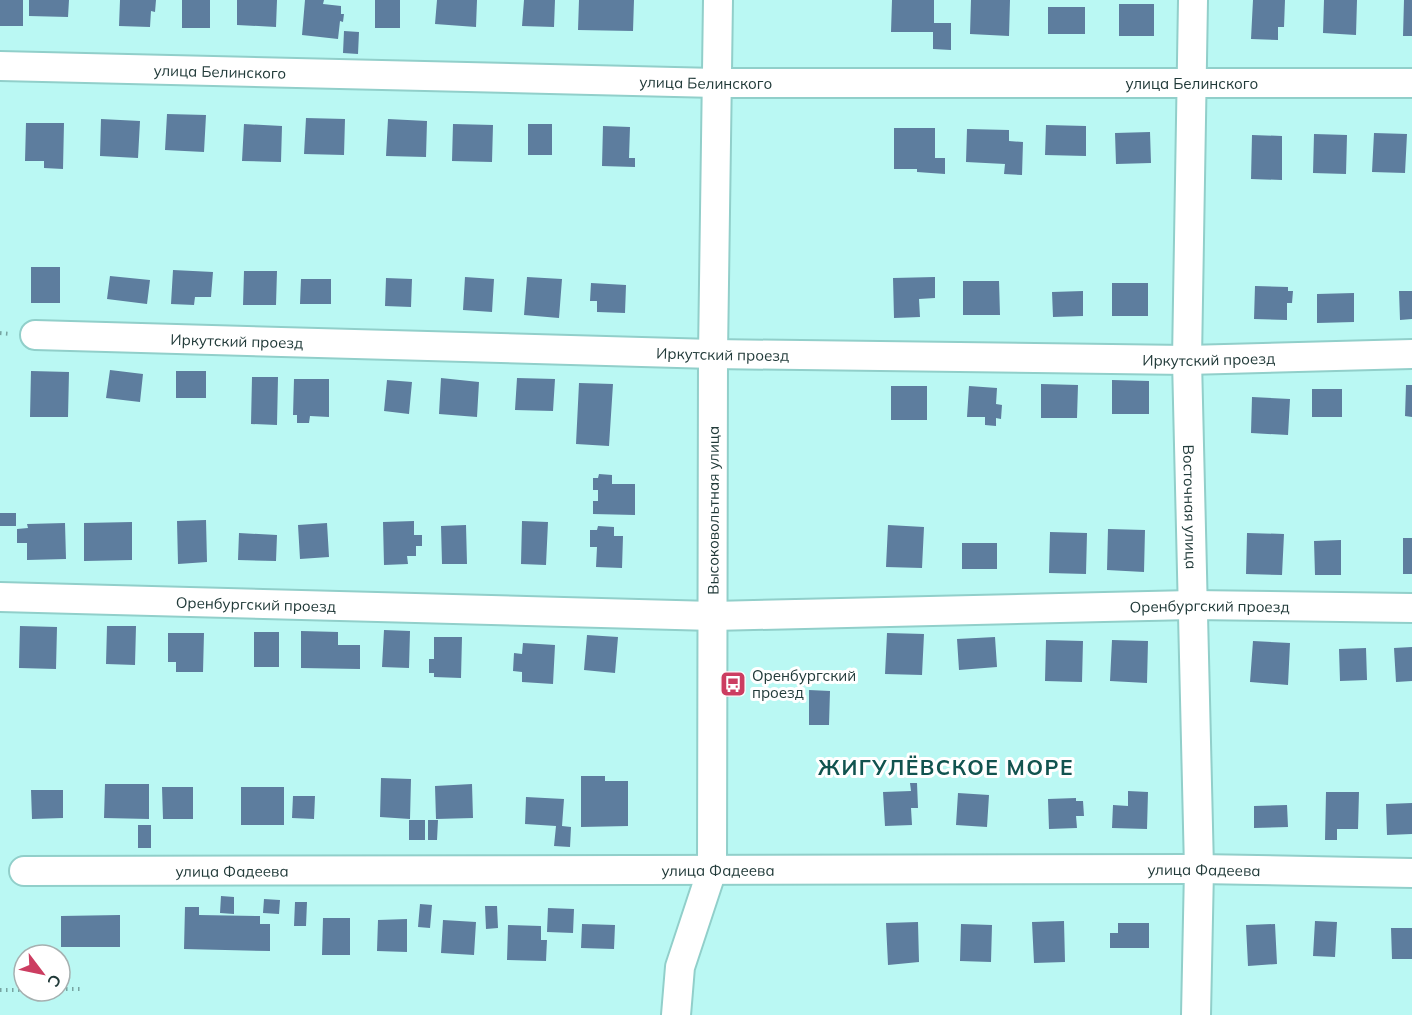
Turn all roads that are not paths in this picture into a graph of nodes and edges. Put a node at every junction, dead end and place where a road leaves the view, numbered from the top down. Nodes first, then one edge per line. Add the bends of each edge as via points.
1 (718, 0) edge
2 (1193, 0) edge
3 (0, 66) edge
4 (1193, 81) junction
5 (716, 83) junction
6 (1412, 83) edge
7 (35, 335) dead end
8 (713, 354) junction
9 (1412, 354) edge
10 (1187, 360) junction
11 (0, 597) edge
12 (1192, 605) junction
13 (1412, 608) edge
14 (713, 616) junction
15 (1199, 869) junction
16 (712, 870) junction
17 (24, 871) dead end
18 (1412, 873) edge
19 (676, 1015) edge
20 (1196, 1015) edge

1 - 5 street, Высоковольтная улица
2 - 4 street, Восточная улица
3 - 5 street, улица Белинского
4 - 5 street, улица Белинского
4 - 6 street, улица Белинского
4 - 10 street, Восточная улица
5 - 8 street, Высоковольтная улица
7 - 8 street, Иркутский проезд
8 - 10 street, Иркутский проезд
8 - 14 street, Высоковольтная улица
9 - 10 street, Иркутский проезд
10 - 12 street, Восточная улица
11 - 14 street, Оренбургский проезд
12 - 13 street, Оренбургский проезд
12 - 14 street, Оренбургский проезд
12 - 15 street, Восточная улица
14 - 16 street, Высоковольтная улица
15 - 16 street, улица Фадеева
15 - 18 street, улица Фадеева
15 - 20 street, Восточная улица
16 - 17 street, улица Фадеева
16 - 19 street, Высоковольтная улица via 680,967

